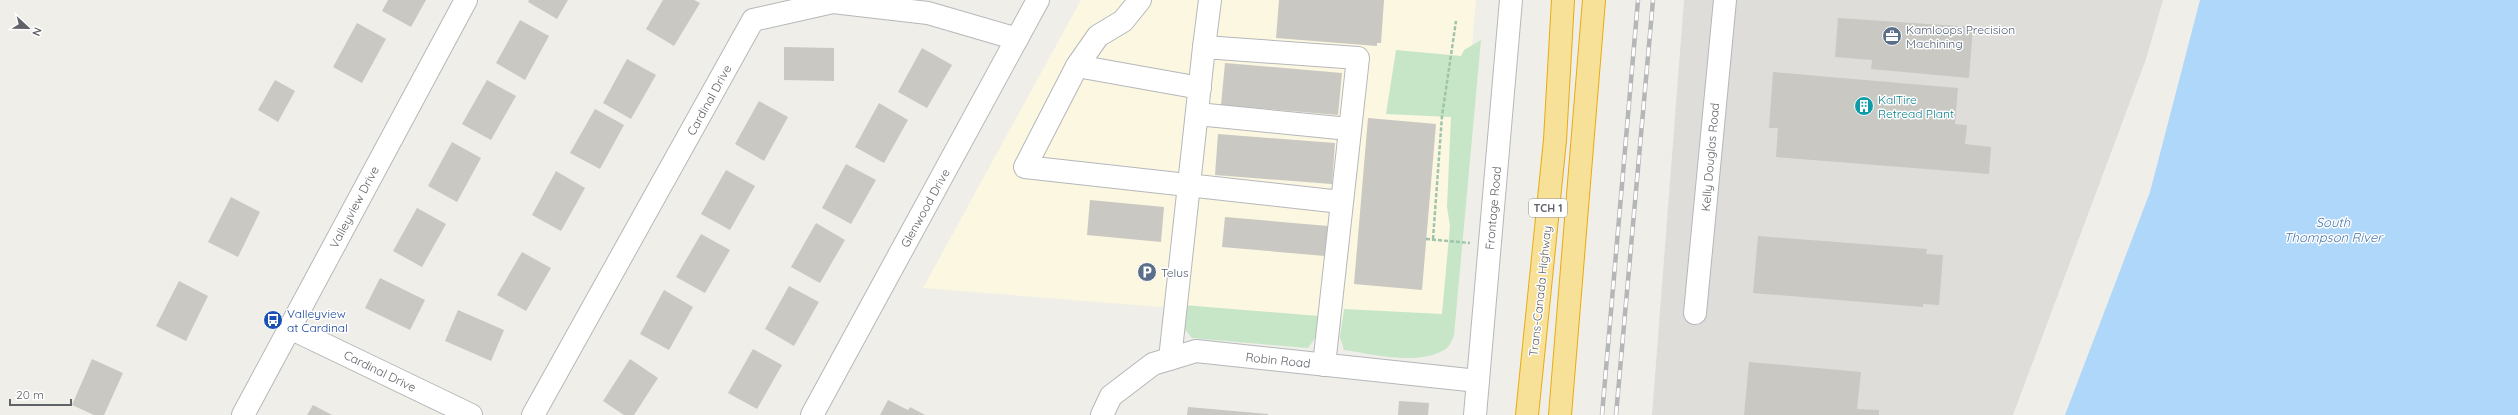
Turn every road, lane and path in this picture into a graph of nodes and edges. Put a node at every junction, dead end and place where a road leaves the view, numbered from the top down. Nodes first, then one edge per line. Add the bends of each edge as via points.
1 (466, 0) edge
2 (1038, 0) edge
3 (1140, 0) edge
4 (1210, 0) edge
5 (1511, 0) edge
6 (1563, 0) edge
7 (1594, 0) edge
8 (1725, 0) edge
9 (1456, 21) dead end
10 (1017, 39) junction
11 (1204, 46) junction
12 (1077, 66) junction
13 (1200, 88) junction
14 (1197, 114) junction
15 (1349, 129) junction
16 (1189, 187) junction
17 (1341, 202) junction
18 (1426, 239) dead end
19 (1433, 239) junction
20 (1490, 245) junction
21 (1695, 313) dead end
22 (290, 328) junction
23 (1170, 359) junction
24 (1324, 365) junction
25 (1478, 381) junction
26 (243, 415) edge
27 (471, 415) edge
28 (533, 415) edge
29 (812, 415) edge
30 (1102, 415) edge
31 (1475, 415) edge
32 (1527, 415) edge
33 (1560, 415) edge

1 - 22 street, Valleyview Drive
2 - 10 street, Glenwood Drive
3 - 12 street via 1123,21 1098,36
4 - 11 street
5 - 20 street, Frontage Road
6 - 32 highway, Trans-Canada Highway / TCH 1 via 1555,140
7 - 33 highway, TCH 1
8 - 21 street, Kelly Douglas Road
9 - 19 path via 1442,116
10 - 28 street, Cardinal Drive via 928,12 833,2 753,20
10 - 29 street, Glenwood Drive
11 - 13 street
11 - 15 street via 1358,58
12 - 13 street
12 - 16 street via 1025,168
13 - 14 street
14 - 15 street
14 - 16 street
15 - 17 street
16 - 17 street
16 - 23 street
17 - 24 street
18 - 19 path
19 - 20 path
20 - 25 street, Frontage Road
22 - 26 street, Valleyview Drive
22 - 27 street, Cardinal Drive
23 - 24 street, Robin Road via 1196,351
23 - 30 street, Robin Road via 1153,364 1111,396
24 - 25 street, Robin Road
25 - 31 street, Frontage Road

